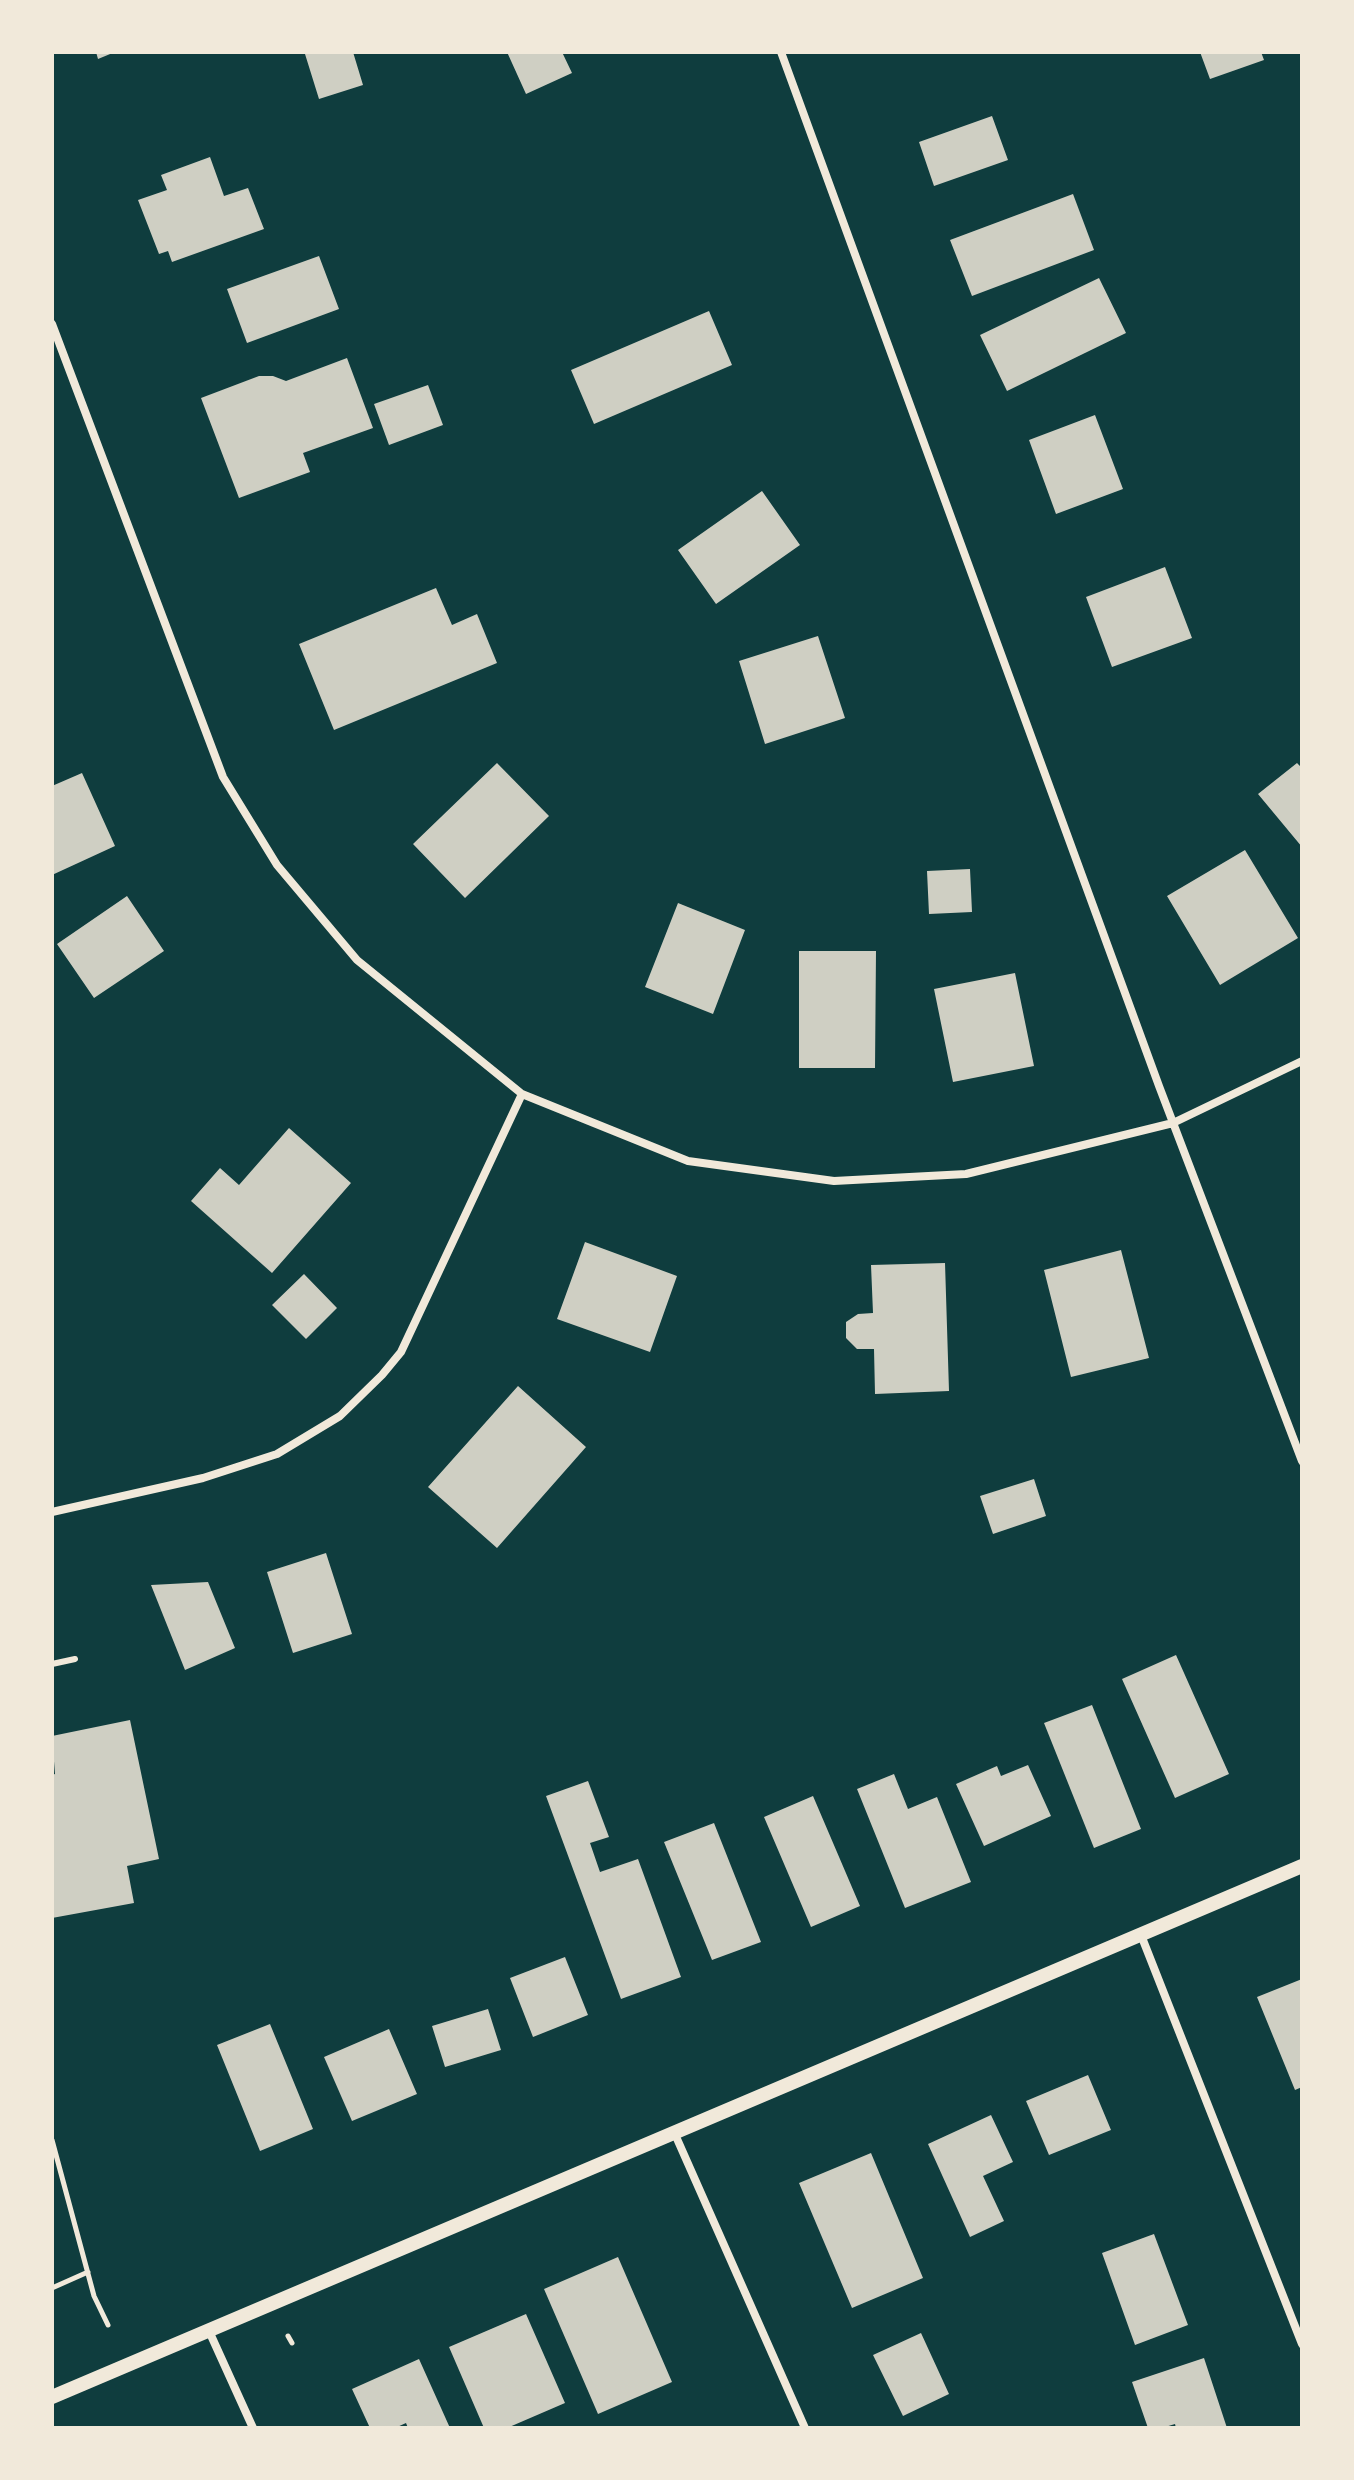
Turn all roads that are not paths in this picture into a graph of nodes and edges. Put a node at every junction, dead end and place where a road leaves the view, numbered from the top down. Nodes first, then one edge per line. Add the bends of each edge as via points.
1 (781, 52) edge
2 (52, 324) edge
3 (1302, 1061) edge
4 (522, 1094) junction
5 (1173, 1123) junction
6 (1302, 1461) edge
7 (52, 1512) edge
8 (75, 1659) dead end
9 (52, 1664) edge
10 (1302, 1866) edge
11 (1141, 1935) junction
12 (674, 2131) junction
13 (209, 2331) junction
14 (1302, 2344) edge
15 (52, 2397) edge
16 (253, 2428) edge
17 (805, 2428) edge

1 - 5 street
2 - 4 street via 223,777 277,865 357,960
3 - 5 street
4 - 5 street via 688,1161 834,1181 966,1174
4 - 7 street via 401,1352 340,1416 277,1454 203,1478
5 - 6 street
8 - 9 lane
10 - 11 street
11 - 12 street
11 - 14 street
12 - 13 street
12 - 17 street
13 - 15 street
13 - 16 street

